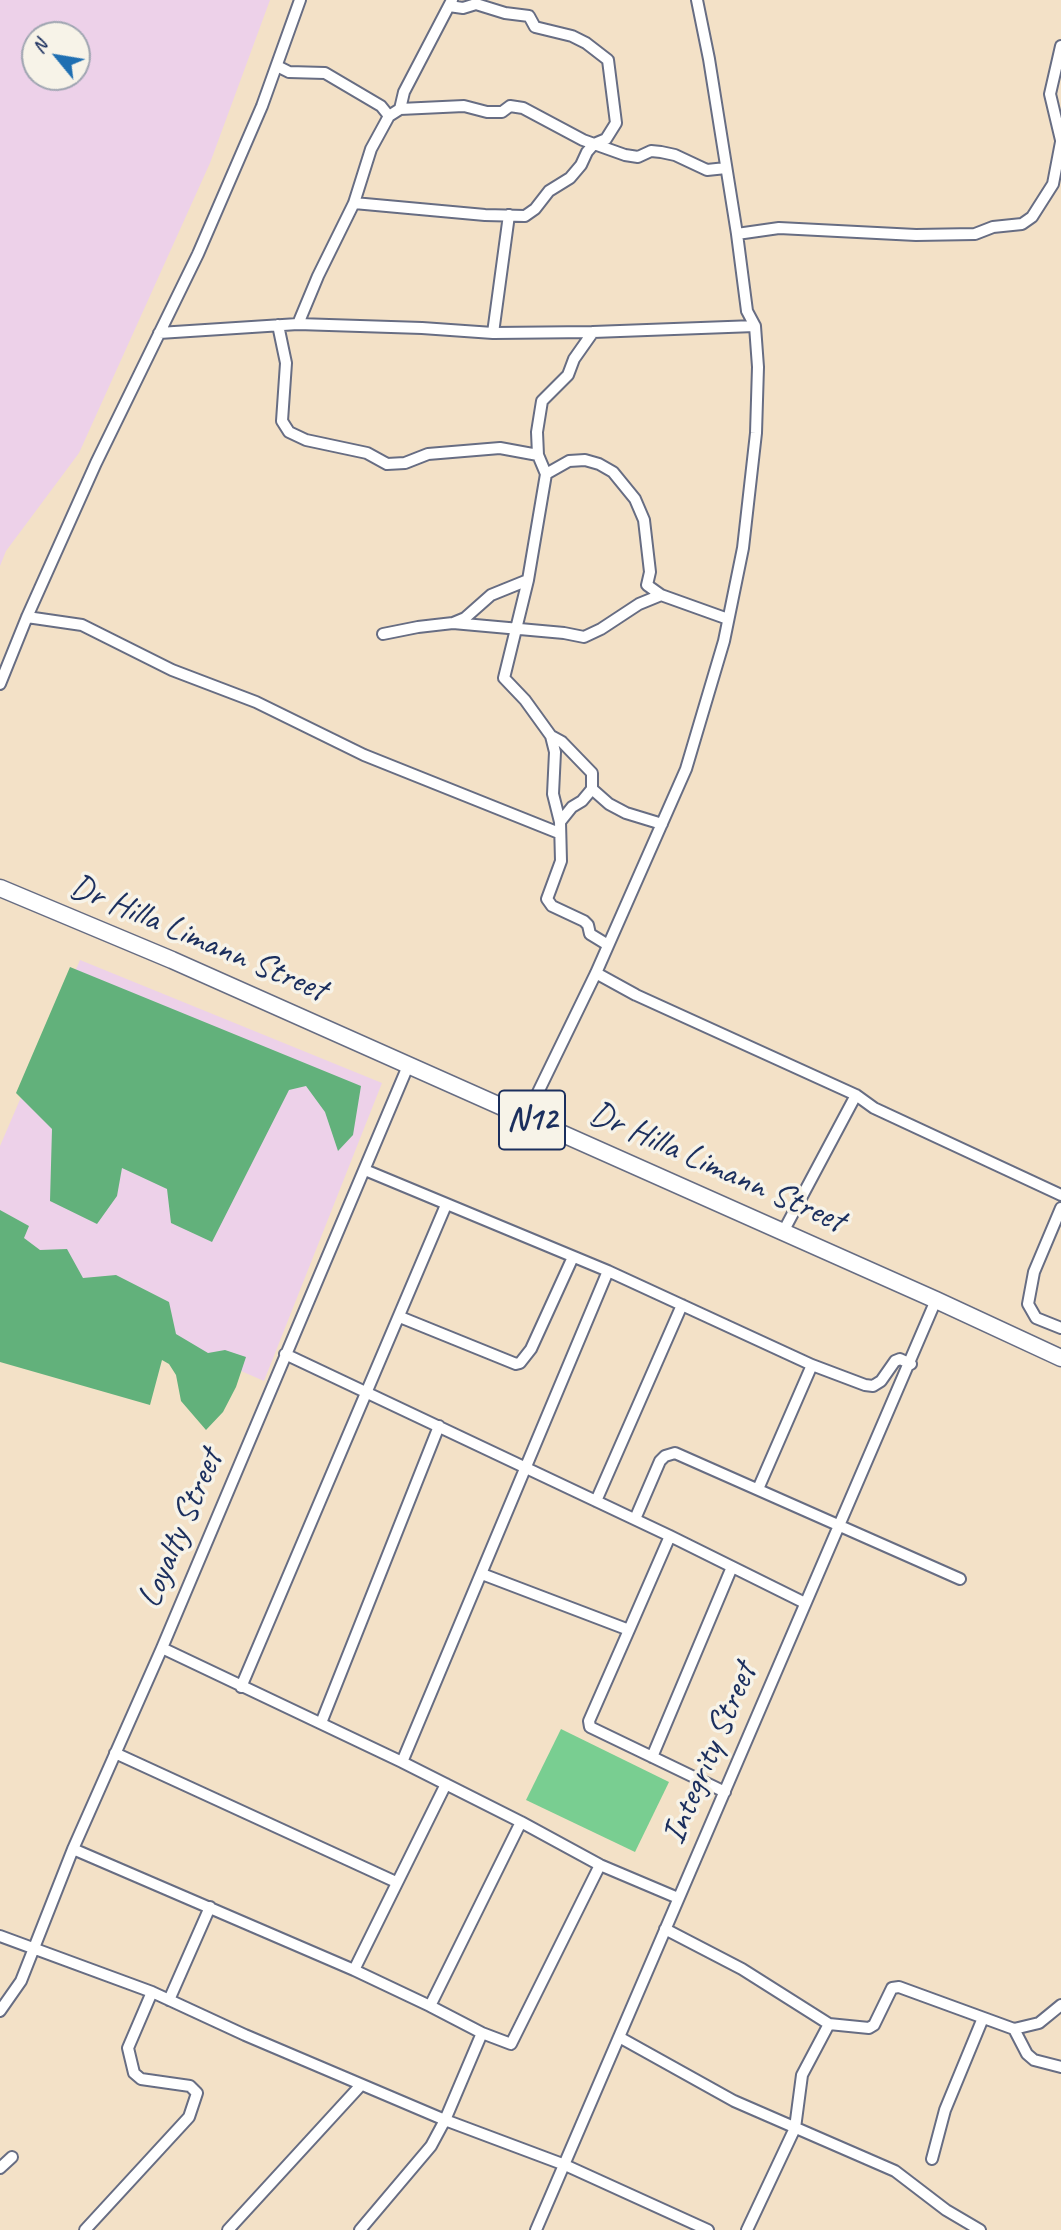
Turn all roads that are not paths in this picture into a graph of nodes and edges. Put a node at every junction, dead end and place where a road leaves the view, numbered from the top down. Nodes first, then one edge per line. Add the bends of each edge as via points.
1 (300, 0) edge
2 (697, 0) edge
3 (451, 3) edge
4 (1061, 46) edge
5 (277, 66) junction
6 (400, 109) junction
7 (389, 116) junction
8 (1061, 141) edge
9 (594, 144) junction
10 (726, 168) junction
11 (1058, 175) edge
12 (354, 202) junction
13 (509, 215) junction
14 (737, 234) junction
15 (298, 324) junction
16 (278, 325) junction
17 (755, 326) junction
18 (593, 332) junction
19 (159, 333) junction
20 (492, 334) junction
21 (538, 455) junction
22 (546, 474) junction
23 (528, 580) junction
24 (661, 595) junction
25 (27, 617) junction
26 (728, 619) junction
27 (453, 623) junction
28 (516, 629) junction
29 (383, 634) dead end
30 (0, 684) edge
31 (551, 736) junction
32 (592, 789) junction
33 (662, 824) junction
34 (560, 827) junction
35 (0, 888) edge
36 (608, 945) junction
37 (596, 973) junction
38 (408, 1066) junction
39 (856, 1096) junction
40 (526, 1118) junction
41 (365, 1170) junction
42 (1061, 1195) edge
43 (446, 1205) junction
44 (1061, 1208) edge
45 (783, 1232) junction
46 (573, 1257) junction
47 (608, 1271) junction
48 (936, 1300) junction
49 (681, 1305) junction
50 (400, 1317) junction
51 (1061, 1328) edge
52 (285, 1354) junction
53 (1061, 1358) edge
54 (911, 1364) junction
55 (812, 1365) junction
56 (368, 1391) junction
57 (439, 1426) junction
58 (525, 1466) junction
59 (758, 1489) junction
60 (596, 1501) junction
61 (635, 1519) junction
62 (839, 1525) junction
63 (670, 1536) junction
64 (732, 1567) junction
65 (482, 1574) junction
66 (960, 1579) dead end
67 (805, 1603) junction
68 (629, 1630) junction
69 (162, 1648) junction
70 (241, 1687) junction
71 (321, 1723) junction
72 (115, 1753) junction
73 (652, 1758) junction
74 (402, 1762) junction
75 (446, 1784) junction
76 (725, 1792) junction
77 (521, 1822) junction
78 (73, 1849) junction
79 (600, 1865) junction
80 (396, 1882) junction
81 (678, 1898) junction
82 (210, 1907) junction
83 (665, 1929) junction
84 (0, 1936) edge
85 (33, 1949) junction
86 (354, 1970) junction
87 (152, 1992) junction
88 (169, 2000) junction
89 (1061, 2005) edge
90 (430, 2006) junction
91 (2, 2007) edge
92 (983, 2018) junction
93 (829, 2024) junction
94 (1014, 2029) junction
95 (482, 2033) junction
96 (619, 2037) junction
97 (1061, 2067) edge
98 (361, 2085) junction
99 (445, 2120) junction
100 (794, 2128) junction
101 (12, 2157) dead end
102 (932, 2159) dead end
103 (565, 2165) junction
104 (0, 2168) edge
105 (689, 2226) edge
106 (230, 2229) edge
107 (85, 2230) edge
108 (360, 2230) edge
109 (536, 2230) edge
110 (709, 2230) edge
111 (747, 2230) edge
112 (979, 2230) edge

1 - 5 street
2 - 10 street
3 - 6 street via 404,92
3 - 9 street via 529,16 535,27 572,36 608,60 616,123 606,139
4 - 8 street via 1050,94
5 - 7 street via 289,72 325,73 381,106
5 - 19 street via 198,254
6 - 7 street
6 - 9 street via 453,106 502,112 510,106 523,108
7 - 12 street via 371,149
8 - 11 street
9 - 10 street via 638,157 651,151 675,155 707,170
9 - 13 street via 570,178 549,191 536,209 525,216
10 - 14 street
11 - 14 street via 1022,225 975,234 779,228
12 - 13 street
12 - 15 street
13 - 20 street
14 - 17 street via 747,311
15 - 16 street
15 - 20 street
16 - 19 street
16 - 21 street via 285,363 282,421 289,432 367,453 387,464 428,454 500,448
17 - 18 street
17 - 26 street via 755,433 743,548
18 - 20 street
18 - 21 street via 568,375 542,401
19 - 25 street
21 - 22 street
22 - 23 street
22 - 24 street via 569,461 585,460 619,477 644,520 650,572 647,586
23 - 27 street via 491,596
23 - 28 street
24 - 26 street
24 - 28 street via 584,637
25 - 30 street
25 - 34 street via 82,625 364,755
26 - 33 street via 686,769
27 - 28 street
27 - 29 street
28 - 31 street via 504,678
31 - 32 street via 592,773
31 - 34 street via 553,794
32 - 33 street via 626,814
32 - 34 street via 572,807
33 - 36 street
34 - 36 street via 561,861 547,899 584,921 590,934
35 - 38 highway, Dr Hilla Limann Street / N12
36 - 37 street
37 - 39 street
37 - 40 street
38 - 40 highway, Dr Hilla Limann Street / N12
38 - 41 street, Loyalty Street
39 - 42 street
39 - 45 street
40 - 45 highway, Dr Hilla Limann Street / N12
41 - 43 street
41 - 52 street, Loyalty Street
43 - 46 street
43 - 50 street
44 - 51 street via 1034,1272 1028,1304 1036,1318
45 - 48 highway, Dr Hilla Limann Street / N12
46 - 47 street
46 - 50 street via 531,1349 520,1363
47 - 49 street
47 - 58 street
48 - 53 highway, Dr Hilla Limann Street / N12
48 - 54 street, Integrity Street
49 - 55 street
49 - 60 street
50 - 56 street
52 - 56 street
52 - 69 street, Loyalty Street
54 - 55 street via 895,1361 873,1386
54 - 62 street, Integrity Street
55 - 59 street
56 - 57 street
56 - 70 street
57 - 58 street
57 - 71 street
58 - 60 street
58 - 65 street
59 - 61 street via 675,1453 660,1461
59 - 62 street
60 - 61 street
61 - 63 street
62 - 66 street
62 - 67 street, Integrity Street
63 - 64 street
63 - 68 street
64 - 67 street
64 - 73 street
65 - 68 street
65 - 74 street
67 - 76 street, Integrity Street
68 - 73 street via 590,1727
69 - 70 street
69 - 72 street, Loyalty Street
70 - 71 street
71 - 74 street
72 - 78 street, Loyalty Street
72 - 80 street
73 - 76 street
74 - 75 street
75 - 77 street
75 - 80 street
76 - 81 street, Integrity Street
77 - 79 street
77 - 90 street
78 - 82 street
78 - 85 street, Loyalty Street
79 - 81 street
79 - 95 street via 511,2043
80 - 86 street
81 - 83 street, Integrity Street
82 - 86 street
82 - 88 street
83 - 93 street via 742,1969
83 - 96 street, Integrity Street
84 - 85 street
85 - 87 street
85 - 91 street, Loyalty Street via 21,1981
86 - 90 street
87 - 88 street
87 - 107 street via 128,2048 134,2073 141,2079 190,2086 197,2093 189,2117
88 - 98 street
89 - 94 street via 1040,2023
90 - 95 street
92 - 93 street via 900,1987 892,1988 869,2028
92 - 94 street
92 - 102 street via 945,2110
93 - 100 street via 802,2075
94 - 97 street via 1034,2060
95 - 99 street
96 - 100 street via 734,2101
96 - 103 street, Integrity Street
98 - 99 street
98 - 106 street
99 - 103 street
99 - 108 street via 431,2146
100 - 111 street
100 - 112 street via 895,2171
101 - 104 street
103 - 105 street
103 - 109 street, Integrity Street
105 - 110 street

